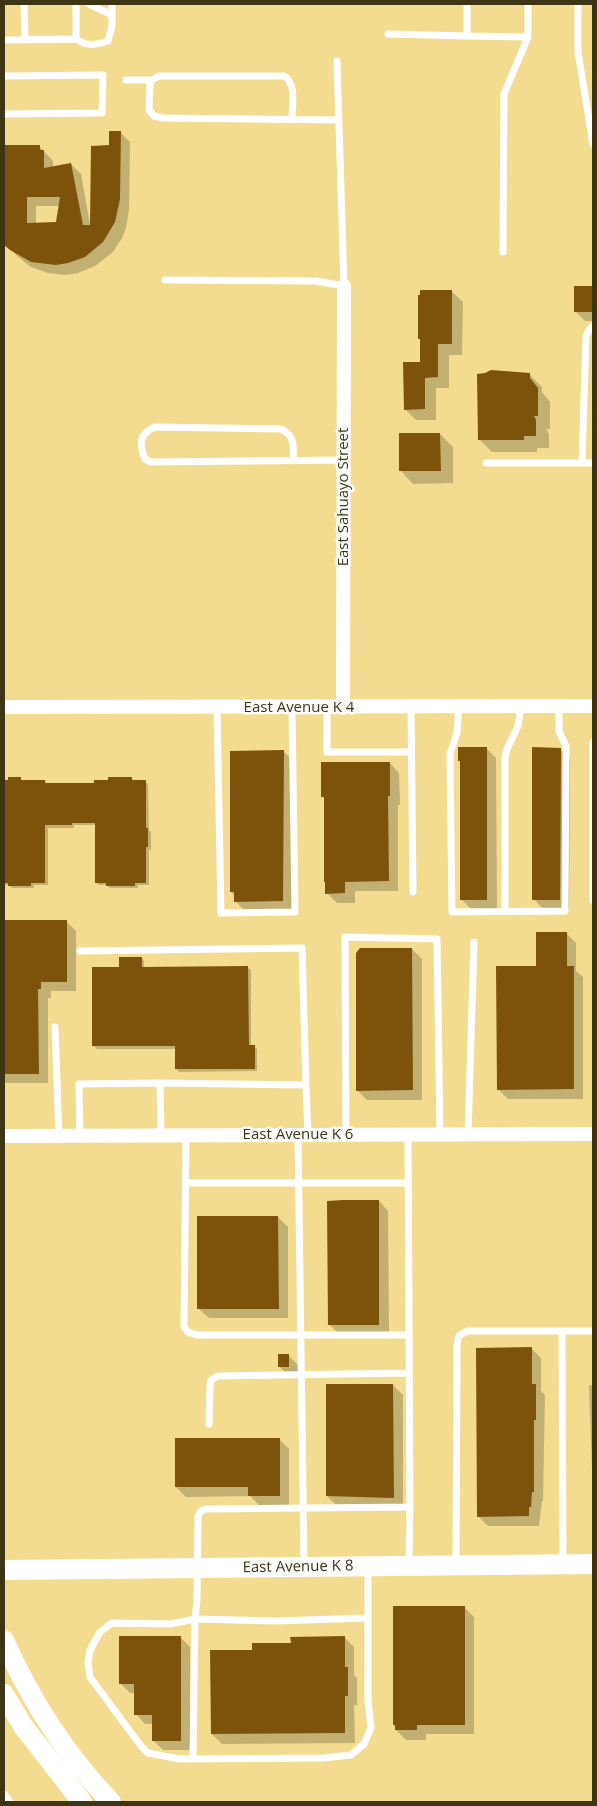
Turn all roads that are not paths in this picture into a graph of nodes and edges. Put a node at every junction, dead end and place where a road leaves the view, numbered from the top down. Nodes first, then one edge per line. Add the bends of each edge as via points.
1 (24, 4) edge
2 (76, 4) edge
3 (89, 4) edge
4 (112, 4) edge
5 (467, 4) edge
6 (528, 4) edge
7 (578, 4) edge
8 (112, 15) junction
9 (388, 34) dead end
10 (467, 36) junction
11 (528, 37) junction
12 (76, 39) junction
13 (4, 40) edge
14 (25, 40) junction
15 (337, 60) dead end
16 (4, 76) edge
17 (126, 80) dead end
18 (152, 80) junction
19 (4, 114) edge
20 (292, 119) junction
21 (339, 120) junction
22 (593, 144) edge
23 (503, 252) dead end
24 (165, 280) dead end
25 (344, 286) junction
26 (593, 326) edge
27 (344, 460) junction
28 (293, 461) junction
29 (582, 462) junction
30 (486, 463) dead end
31 (593, 463) edge
32 (593, 706) edge
33 (4, 707) edge
34 (218, 707) junction
35 (411, 707) junction
36 (459, 707) junction
37 (521, 707) junction
38 (559, 707) junction
39 (292, 708) junction
40 (327, 708) junction
41 (343, 708) junction
42 (593, 742) edge
43 (411, 752) junction
44 (412, 892) dead end
45 (593, 900) edge
46 (505, 912) junction
47 (474, 942) dead end
48 (80, 951) dead end
49 (55, 1027) dead end
50 (160, 1083) junction
51 (306, 1086) junction
52 (593, 1134) edge
53 (303, 1135) junction
54 (346, 1135) junction
55 (408, 1135) junction
56 (440, 1135) junction
57 (468, 1135) junction
58 (4, 1136) edge
59 (59, 1136) junction
60 (80, 1136) junction
61 (161, 1136) junction
62 (186, 1136) junction
63 (186, 1183) junction
64 (408, 1183) junction
65 (299, 1184) junction
66 (562, 1331) junction
67 (593, 1331) edge
68 (301, 1334) junction
69 (409, 1335) junction
70 (409, 1373) junction
71 (302, 1374) junction
72 (209, 1424) dead end
73 (410, 1507) junction
74 (304, 1508) junction
75 (593, 1564) edge
76 (563, 1565) junction
77 (368, 1566) junction
78 (409, 1566) junction
79 (456, 1566) junction
80 (304, 1567) junction
81 (197, 1568) junction
82 (4, 1570) edge
83 (368, 1618) junction
84 (195, 1619) junction
85 (4, 1640) edge
86 (4, 1694) edge
87 (193, 1758) junction
88 (4, 1794) edge
89 (10, 1802) edge
90 (82, 1802) edge
91 (111, 1802) edge

1 - 14 lane
2 - 12 lane
3 - 8 lane
4 - 8 lane
5 - 10 lane
6 - 11 lane
7 - 22 lane via 578,52
8 - 12 lane via 108,41 95,46
9 - 10 lane
10 - 11 lane
11 - 23 lane via 504,94
12 - 14 lane
13 - 14 lane
15 - 21 lane
16 - 19 lane via 103,75 102,113
17 - 18 lane
18 - 20 lane via 150,110 154,116
18 - 20 lane via 159,76 284,76 292,90
20 - 21 lane
21 - 25 lane
24 - 25 lane via 316,281
25 - 27 street, East Sahuayo Street
26 - 29 lane via 586,337
27 - 28 lane
27 - 41 street, East Sahuayo Street
28 - 28 lane via 151,462 142,452 142,440 143,435 155,427 281,429 292,437
29 - 30 lane
29 - 31 lane
32 - 38 street, East Avenue K 4
33 - 34 street, East Avenue K 4
34 - 39 street, East Avenue K 4
34 - 39 lane via 221,913 295,912
35 - 36 street, East Avenue K 4
35 - 41 street, East Avenue K 4
35 - 43 lane
36 - 37 street, East Avenue K 4
36 - 46 lane via 457,733 450,754 452,912
37 - 38 street, East Avenue K 4
37 - 46 lane via 518,726 505,758
38 - 46 lane via 559,731 566,746 565,912
39 - 40 street, East Avenue K 4
40 - 41 street, East Avenue K 4
40 - 43 lane via 327,752
42 - 45 lane
43 - 44 lane
47 - 57 lane
48 - 51 lane via 302,948
49 - 59 lane
50 - 51 lane
50 - 60 lane via 79,1084
50 - 61 lane
51 - 53 lane
52 - 57 street, East Avenue K 6
53 - 54 street, East Avenue K 6
53 - 62 street, East Avenue K 6
53 - 65 lane
54 - 55 street, East Avenue K 6
54 - 56 lane via 345,937 437,938
55 - 56 street, East Avenue K 6
55 - 64 lane
56 - 57 street, East Avenue K 6
58 - 59 street, East Avenue K 6
59 - 60 street, East Avenue K 6
60 - 61 street, East Avenue K 6
61 - 62 street, East Avenue K 6
62 - 63 lane
63 - 65 lane
63 - 68 lane via 184,1327 197,1335
64 - 65 lane
64 - 69 lane
65 - 68 lane
66 - 67 lane
66 - 76 lane
66 - 79 lane via 467,1331 459,1336
68 - 69 lane
68 - 71 lane
69 - 70 lane
70 - 71 lane
70 - 73 lane
71 - 72 lane via 218,1376 210,1386
71 - 74 lane
73 - 74 lane
73 - 78 lane
74 - 80 lane
74 - 81 lane via 201,1511 198,1516
75 - 76 street, East Avenue K 8
76 - 79 street, East Avenue K 8
77 - 78 street, East Avenue K 8
77 - 80 street, East Avenue K 8
77 - 83 lane
78 - 79 street, East Avenue K 8
80 - 81 street, East Avenue K 8
81 - 82 street, East Avenue K 8
81 - 84 lane
83 - 84 lane
83 - 87 lane via 370,1728 364,1744 351,1755
84 - 87 lane
84 - 87 lane via 170,1624 112,1623 100,1632 90,1650 88,1662 90,1677 148,1753
85 - 91 street via 17,1670 52,1728
86 - 90 street via 23,1726
88 - 89 lane

